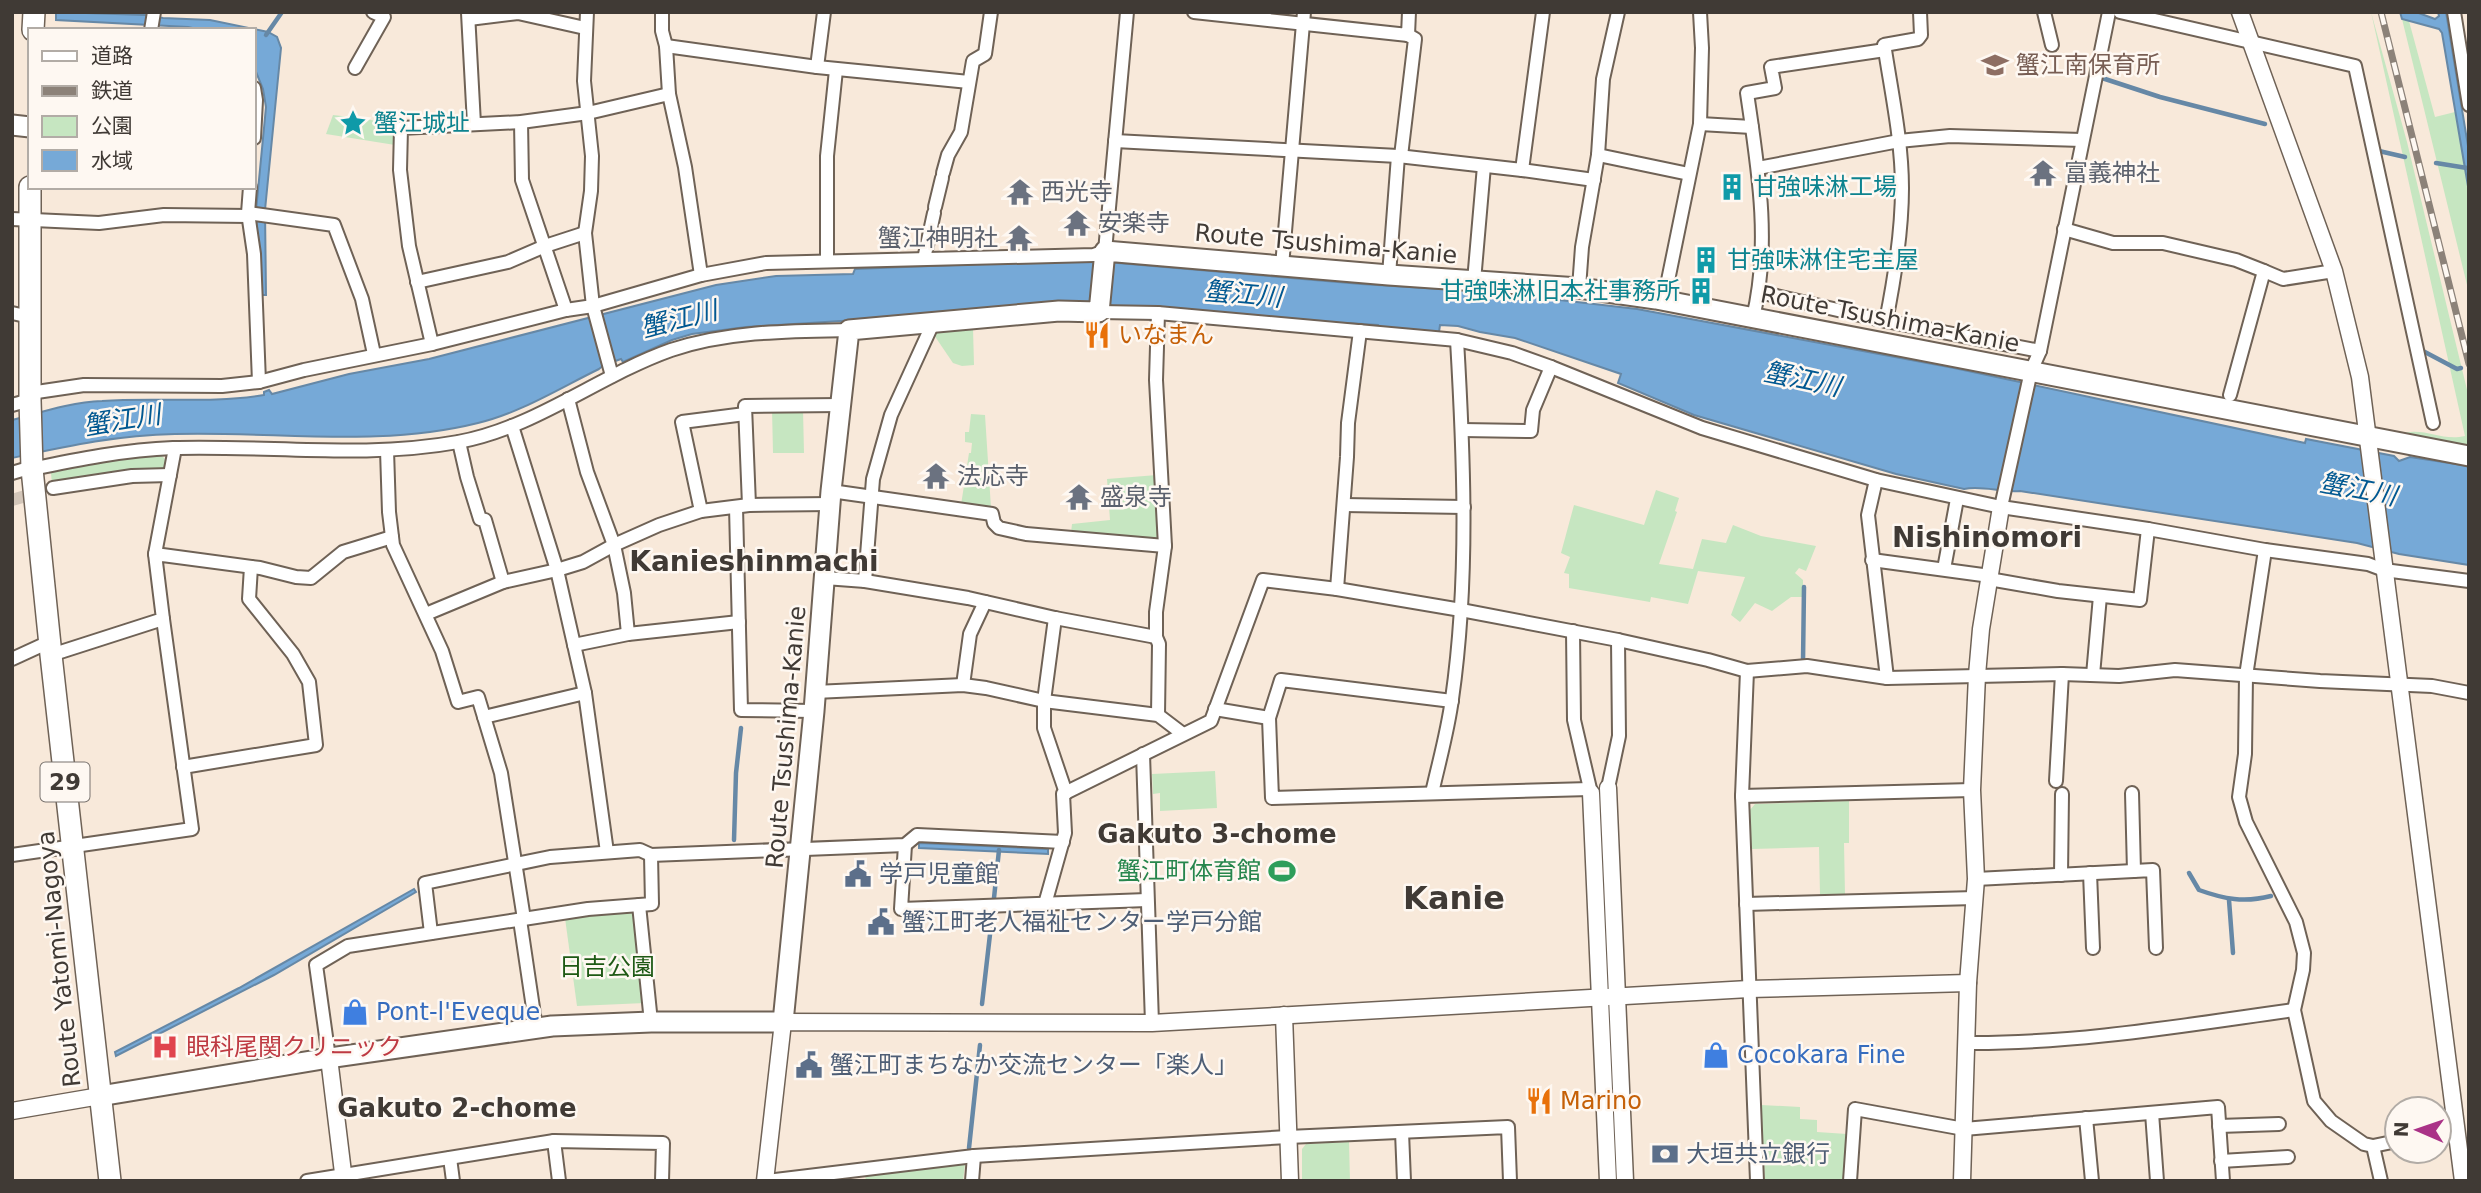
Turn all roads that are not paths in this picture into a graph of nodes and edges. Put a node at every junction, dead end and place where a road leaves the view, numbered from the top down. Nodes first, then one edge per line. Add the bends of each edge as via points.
1 (373, 12) edge
2 (518, 12) edge
3 (587, 12) edge
4 (662, 12) edge
5 (824, 12) edge
6 (990, 12) edge
7 (1127, 12) edge
8 (1194, 12) edge
9 (1409, 12) edge
10 (1542, 12) edge
11 (1618, 12) edge
12 (1700, 12) edge
13 (1920, 12) edge
14 (2044, 12) edge
15 (2109, 12) edge
16 (2120, 12) edge
17 (2241, 12) edge
18 (2454, 12) edge
19 (468, 16) edge
20 (1303, 18) edge
21 (586, 28) junction
22 (1408, 35) junction
23 (2252, 41) junction
24 (2052, 45) dead end
25 (666, 46) junction
26 (1885, 50) junction
27 (817, 67) junction
28 (355, 68) dead end
29 (836, 69) junction
30 (969, 82) junction
31 (669, 94) junction
32 (2469, 105) edge
33 (588, 113) junction
34 (521, 122) junction
35 (474, 124) junction
36 (1700, 124) junction
37 (1752, 127) junction
38 (2082, 140) junction
39 (1115, 141) junction
40 (1899, 141) junction
41 (1292, 150) junction
42 (1598, 155) junction
43 (1399, 156) junction
44 (1484, 166) junction
45 (1758, 168) junction
46 (1522, 170) junction
47 (1689, 174) junction
48 (1594, 180) junction
49 (29, 189) edge
50 (250, 189) edge
51 (250, 214) junction
52 (21, 219) edge
53 (2064, 229) junction
54 (585, 233) junction
55 (545, 246) junction
56 (1105, 251) junction
57 (924, 259) junction
58 (827, 261) junction
59 (1282, 266) junction
60 (2264, 271) junction
61 (2334, 271) junction
62 (701, 275) junction
63 (1389, 275) junction
64 (1475, 281) junction
65 (418, 282) junction
66 (1579, 288) junction
67 (1759, 292) junction
68 (1664, 300) junction
69 (593, 306) junction
70 (566, 310) junction
71 (1099, 310) junction
72 (1158, 313) junction
73 (21, 315) edge
74 (1753, 318) junction
75 (1886, 321) junction
76 (933, 323) junction
77 (849, 330) junction
78 (1360, 331) junction
79 (1457, 340) junction
80 (432, 344) junction
81 (2040, 351) junction
82 (374, 354) junction
83 (1551, 367) junction
84 (611, 373) junction
85 (2030, 374) junction
86 (259, 382) junction
87 (2230, 395) dead end
88 (568, 399) junction
89 (25, 402) edge
90 (841, 405) junction
91 (745, 414) junction
92 (2433, 423) dead end
93 (512, 426) junction
94 (1462, 430) junction
95 (459, 442) junction
96 (2370, 443) junction
97 (175, 448) junction
98 (387, 450) junction
99 (2469, 456) edge
100 (25, 470) edge
101 (170, 475) junction
102 (1876, 480) junction
103 (53, 488) tunnel mouth
104 (870, 497) junction
105 (831, 498) junction
106 (1957, 499) junction
107 (2002, 501) junction
108 (1344, 505) junction
109 (743, 506) junction
110 (1464, 507) junction
111 (701, 511) junction
112 (2148, 528) junction
113 (391, 537) junction
114 (614, 545) junction
115 (1165, 546) junction
116 (2265, 550) junction
117 (155, 554) junction
118 (1872, 559) junction
119 (2384, 564) junction
120 (251, 566) junction
121 (1944, 569) junction
122 (557, 570) junction
123 (825, 578) junction
124 (1990, 578) junction
125 (865, 581) junction
126 (2469, 581) edge
127 (503, 582) junction
128 (1337, 589) junction
129 (2100, 596) junction
130 (985, 602) junction
131 (1461, 610) junction
132 (426, 614) junction
133 (1055, 618) junction
134 (163, 619) junction
135 (739, 622) junction
136 (1573, 631) junction
137 (628, 634) junction
138 (1156, 637) junction
139 (1618, 640) junction
140 (574, 645) junction
141 (50, 648) junction
142 (12, 659) edge
143 (1747, 671) junction
144 (2062, 674) junction
145 (1977, 675) junction
146 (2093, 675) junction
147 (2246, 676) junction
148 (1887, 678) junction
149 (2398, 684) junction
150 (963, 685) junction
151 (584, 693) junction
152 (2469, 694) edge
153 (1044, 701) junction
154 (1452, 701) junction
155 (814, 702) junction
156 (1215, 709) junction
157 (1158, 715) junction
158 (484, 717) junction
159 (1269, 718) junction
160 (1183, 734) junction
161 (1143, 754) junction
162 (183, 767) junction
163 (1608, 788) joint
164 (1972, 790) junction
165 (1591, 791) junction
166 (1066, 793) junction
167 (1432, 793) junction
168 (2132, 793) dead end
169 (1742, 796) junction
170 (1063, 842) junction
171 (905, 845) junction
172 (73, 847) junction
173 (800, 849) junction
174 (607, 852) junction
175 (12, 855) edge
176 (651, 855) junction
177 (517, 864) junction
178 (2134, 871) junction
179 (2090, 873) junction
180 (2061, 875) junction
181 (1976, 878) junction
182 (1975, 898) junction
183 (1147, 900) junction
184 (1045, 904) junction
185 (1746, 904) junction
186 (639, 905) junction
187 (522, 919) junction
188 (431, 933) junction
189 (2093, 948) dead end
190 (2156, 948) dead end
191 (1968, 983) junction
192 (1749, 989) junction
193 (1617, 996) junction
194 (1600, 997) junction
195 (2294, 1010) junction
196 (1284, 1015) junction
197 (650, 1022) junction
198 (783, 1022) junction
199 (1152, 1023) junction
200 (536, 1028) junction
201 (1966, 1043) junction
202 (329, 1058) junction
203 (100, 1096) junction
204 (12, 1111) edge
205 (2152, 1113) junction
206 (2087, 1118) junction
207 (2279, 1124) dead end
208 (2219, 1126) junction
209 (1964, 1129) junction
210 (2456, 1130) junction
211 (2453, 1131) edge
212 (1402, 1132) junction
213 (1288, 1137) junction
214 (554, 1141) junction
215 (2383, 1144) edge
216 (2373, 1146) junction
217 (974, 1156) junction
218 (2288, 1157) dead end
219 (450, 1158) junction
220 (2221, 1161) junction
221 (344, 1178) edge
222 (110, 1181) edge
223 (307, 1181) edge
224 (453, 1181) edge
225 (559, 1181) edge
226 (662, 1181) edge
227 (766, 1181) edge
228 (972, 1181) edge
229 (1290, 1181) edge
230 (1404, 1181) edge
231 (1510, 1181) edge
232 (1608, 1181) edge
233 (1625, 1181) edge
234 (1757, 1181) edge
235 (1850, 1181) edge
236 (1962, 1181) edge
237 (2092, 1181) edge
238 (2157, 1181) edge
239 (2223, 1181) edge
240 (2381, 1181) edge
241 (2463, 1181) edge

1 - 28 street via 384,17
2 - 19 street
2 - 21 street
3 - 21 street
4 - 25 street
5 - 27 street
6 - 30 street via 985,54 973,61
7 - 39 street
8 - 20 street
9 - 22 street
10 - 46 street
11 - 42 street via 1604,79
12 - 36 street
13 - 26 street via 1918,39 1884,45
14 - 24 street
15 - 38 street
16 - 23 street
17 - 23 street
18 - 32 street
19 - 35 street
20 - 22 street
20 - 41 street
21 - 33 street
22 - 43 street via 1415,39
23 - 61 street
23 - 92 street via 2355,66
25 - 27 street
25 - 31 street
26 - 37 street via 1771,67 1775,88 1747,93
26 - 40 street
27 - 29 street
29 - 30 street
29 - 58 street via 827,156
30 - 57 street via 961,132 948,155
31 - 33 street
31 - 62 street
33 - 34 street
33 - 54 street via 591,180
34 - 35 street
34 - 55 street via 522,180
35 - 65 street via 401,128 400,170
36 - 37 street
36 - 47 street
37 - 45 street
38 - 40 street via 1950,136
38 - 53 street
39 - 41 street
39 - 56 street
40 - 45 street
40 - 75 street via 1898,258
41 - 43 street
41 - 59 street
42 - 47 street
42 - 48 street
43 - 44 street
43 - 63 street
44 - 46 street
44 - 64 street
45 - 67 street via 1762,211
46 - 48 street
47 - 68 street
48 - 66 street
49 - 52 main road, Route Yatomi-Nagoya / 29
50 - 51 street
51 - 52 street via 164,215 99,222
51 - 82 street via 334,225 362,299
51 - 86 street
52 - 73 main road, Route Yatomi-Nagoya / 29
53 - 60 street via 2113,243 2162,243
53 - 81 street
54 - 55 street
54 - 69 street
55 - 65 street via 508,262
55 - 70 street
56 - 57 street via 1094,255
56 - 59 main road, Route Tsushima-Kanie
56 - 71 main road
57 - 58 street
58 - 62 street via 766,263
59 - 63 main road, Route Tsushima-Kanie
60 - 61 street via 2283,279
60 - 87 street
61 - 96 street via 2360,377
62 - 69 street
63 - 64 main road, Route Tsushima-Kanie
64 - 66 main road, Route Tsushima-Kanie
65 - 80 street
66 - 68 main road, Route Tsushima-Kanie
67 - 74 street
67 - 75 street
68 - 74 main road, Route Tsushima-Kanie
69 - 70 street
69 - 84 street
70 - 80 street
71 - 72 street
71 - 76 main road
72 - 78 street
72 - 115 street via 1156,380
73 - 89 main road, Route Yatomi-Nagoya / 29
74 - 85 main road, Route Tsushima-Kanie
75 - 81 street
76 - 77 main road
76 - 104 street via 891,415
77 - 84 street via 779,331 712,339
77 - 90 main road, Route Tsushima-Kanie
78 - 79 street
78 - 108 street via 1348,423
79 - 83 street
79 - 94 street
80 - 82 street
81 - 85 street
82 - 86 street
83 - 94 street via 1533,410 1531,431
83 - 102 street via 1702,428
84 - 88 street
85 - 96 main road, Route Tsushima-Kanie
85 - 107 street
86 - 89 street via 84,385
88 - 93 street
88 - 114 street via 587,472
89 - 100 main road, Route Yatomi-Nagoya / 29
90 - 91 street via 745,405
90 - 105 main road, Route Tsushima-Kanie
91 - 109 street
91 - 111 street via 682,422
93 - 95 street
93 - 122 street
94 - 110 street
95 - 98 street
95 - 127 street
96 - 99 main road, Route Tsushima-Kanie
96 - 119 street
97 - 98 street
97 - 100 street via 94,456
97 - 101 street
98 - 113 street
100 - 141 main road, Route Yatomi-Nagoya / 29
101 - 103 street
101 - 117 street
102 - 106 street
102 - 118 street via 1868,515
104 - 105 street
104 - 115 street via 992,514 999,528 1026,534
104 - 125 street
105 - 109 street
105 - 123 main road, Route Tsushima-Kanie
106 - 107 street
106 - 121 street
107 - 112 street
107 - 124 street
108 - 110 street
108 - 128 street
109 - 111 street
109 - 135 street
110 - 131 street
111 - 114 street
112 - 116 street
112 - 129 street via 2140,600
113 - 120 street via 344,552 311,578
113 - 132 street
114 - 122 street
114 - 137 street
115 - 138 street
116 - 119 street
116 - 147 street
117 - 120 street
117 - 134 street
118 - 121 street
118 - 148 street
119 - 126 street
119 - 149 street
120 - 162 street via 249,599 309,682 316,745
121 - 124 street
122 - 127 street
122 - 140 street
123 - 125 street
123 - 155 main road, Route Tsushima-Kanie
124 - 129 street
124 - 145 street
125 - 130 street
127 - 132 street
128 - 131 street
128 - 156 street via 1263,580
129 - 146 street
130 - 133 street
130 - 150 street via 970,634
131 - 136 street
131 - 154 street
132 - 158 street via 458,702 478,697
133 - 138 street
133 - 153 street
134 - 141 street
134 - 162 street
135 - 137 street
135 - 155 street via 741,710
136 - 139 street
136 - 165 street via 1574,720
137 - 140 street
138 - 157 street
139 - 143 street
139 - 163 street via 1619,736
140 - 151 street
141 - 142 street
141 - 172 main road, Route Yatomi-Nagoya / 29
143 - 148 street via 1807,666
143 - 169 street
144 - 145 street
144 - 146 street
144 - 180 street
145 - 148 street
145 - 164 street
146 - 147 street via 2175,670
147 - 149 street
147 - 195 street via 2245,754 2238,797 2296,922 2304,953
149 - 152 street
149 - 210 street
150 - 153 street
150 - 155 street
151 - 158 street
151 - 174 street
153 - 157 street
153 - 166 street via 1046,741
154 - 159 street via 1281,680
154 - 167 street
155 - 173 main road, Route Tsushima-Kanie
156 - 159 street
156 - 160 street via 1211,721
157 - 160 street
158 - 177 street via 501,773
159 - 167 street via 1272,798
160 - 161 street
161 - 166 street
161 - 183 street
162 - 172 street via 192,829
163 - 193 street
164 - 169 street
164 - 181 street
165 - 167 street
165 - 194 street
166 - 170 street
168 - 178 street
169 - 185 street
170 - 171 street via 917,835
170 - 184 street
171 - 173 street
171 - 184 street via 901,909
172 - 175 street
172 - 203 main road, Route Yatomi-Nagoya / 29
173 - 176 street
173 - 198 main road, Route Tsushima-Kanie
174 - 176 street via 640,850
174 - 177 street
176 - 186 street via 652,904
177 - 187 street
177 - 188 street via 425,883
178 - 179 street
178 - 190 street via 2153,870
179 - 180 street
179 - 189 street
180 - 181 street
181 - 182 street
182 - 185 street
182 - 191 street
183 - 184 street
183 - 199 street
185 - 192 street
186 - 187 street
186 - 197 street
187 - 188 street
187 - 200 street
188 - 202 street via 348,946 316,965
191 - 192 street
191 - 201 street
192 - 193 street
192 - 234 street
193 - 194 street
193 - 233 street
194 - 196 street
194 - 232 street
195 - 201 street via 2060,1040
195 - 216 street via 2314,1101 2331,1121
196 - 199 street
196 - 213 street
197 - 198 main road
197 - 200 main road
198 - 199 street
198 - 227 street
200 - 202 main road
201 - 209 street
202 - 203 main road
202 - 221 street
203 - 204 street
203 - 222 main road, Route Yatomi-Nagoya / 29
205 - 206 street
205 - 208 street via 2218,1107
205 - 238 street
206 - 209 street
206 - 237 street
207 - 208 street
208 - 220 street
209 - 235 street via 1855,1110
209 - 236 street
210 - 211 street
210 - 241 street
212 - 213 street
212 - 230 street
212 - 231 street via 1508,1128
213 - 217 street
213 - 229 street
214 - 219 street
214 - 225 street
214 - 226 street via 663,1143
215 - 216 street
216 - 240 street
217 - 227 street
217 - 228 street
218 - 220 street
219 - 221 street
219 - 224 street
220 - 239 street
221 - 223 street

